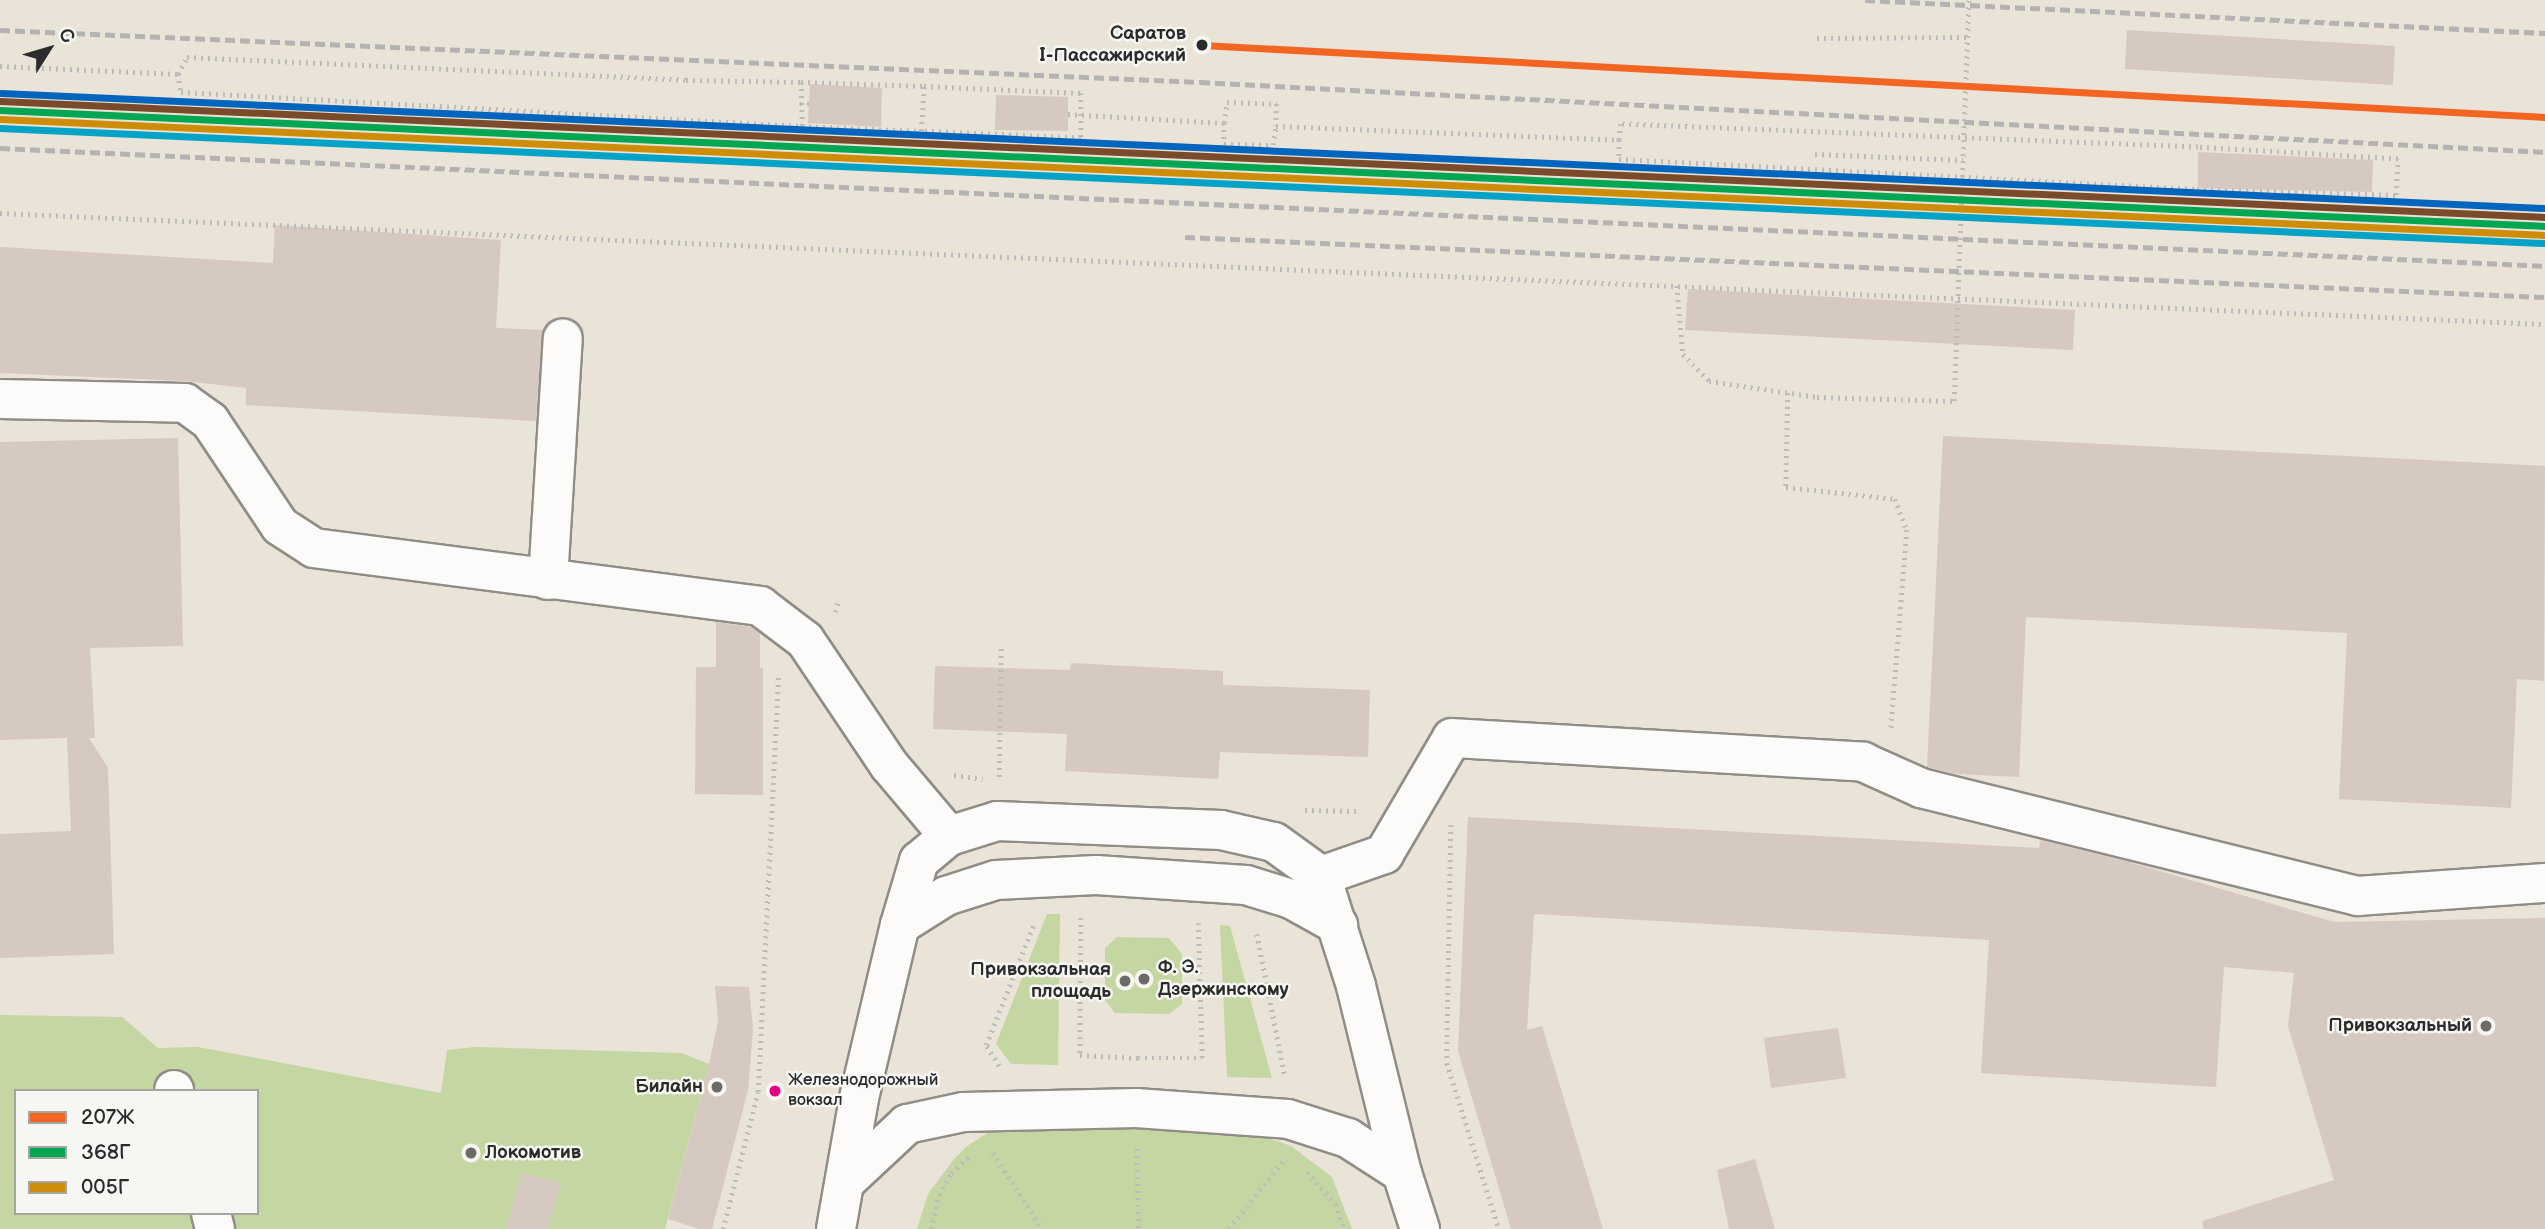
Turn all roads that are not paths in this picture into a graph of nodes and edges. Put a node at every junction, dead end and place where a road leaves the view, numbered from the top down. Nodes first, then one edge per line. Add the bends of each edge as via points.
1 (564, 338) dead end
2 (0, 400) edge
3 (548, 580) junction
4 (949, 836) junction
5 (1321, 876) junction
6 (2545, 883) edge
7 (900, 925) junction
8 (1338, 925) junction
9 (1402, 1173) junction
10 (846, 1180) junction
11 (836, 1229) edge
12 (1419, 1229) edge

1 - 3 street
2 - 3 street via 185,403 210,421 280,526 314,548
3 - 4 street via 760,606 805,640 889,765
4 - 5 street via 997,821 1221,830 1274,842
4 - 7 street via 919,861
5 - 6 street via 1384,854 1452,738 1863,762 1921,788 2358,896
5 - 8 street
7 - 8 street via 946,896 996,880 1097,876 1246,885 1291,899
7 - 10 street via 859,1098
8 - 9 street
9 - 10 street via 1348,1138 1280,1136 1136,1108 963,1112 907,1124
9 - 12 street
10 - 11 street

